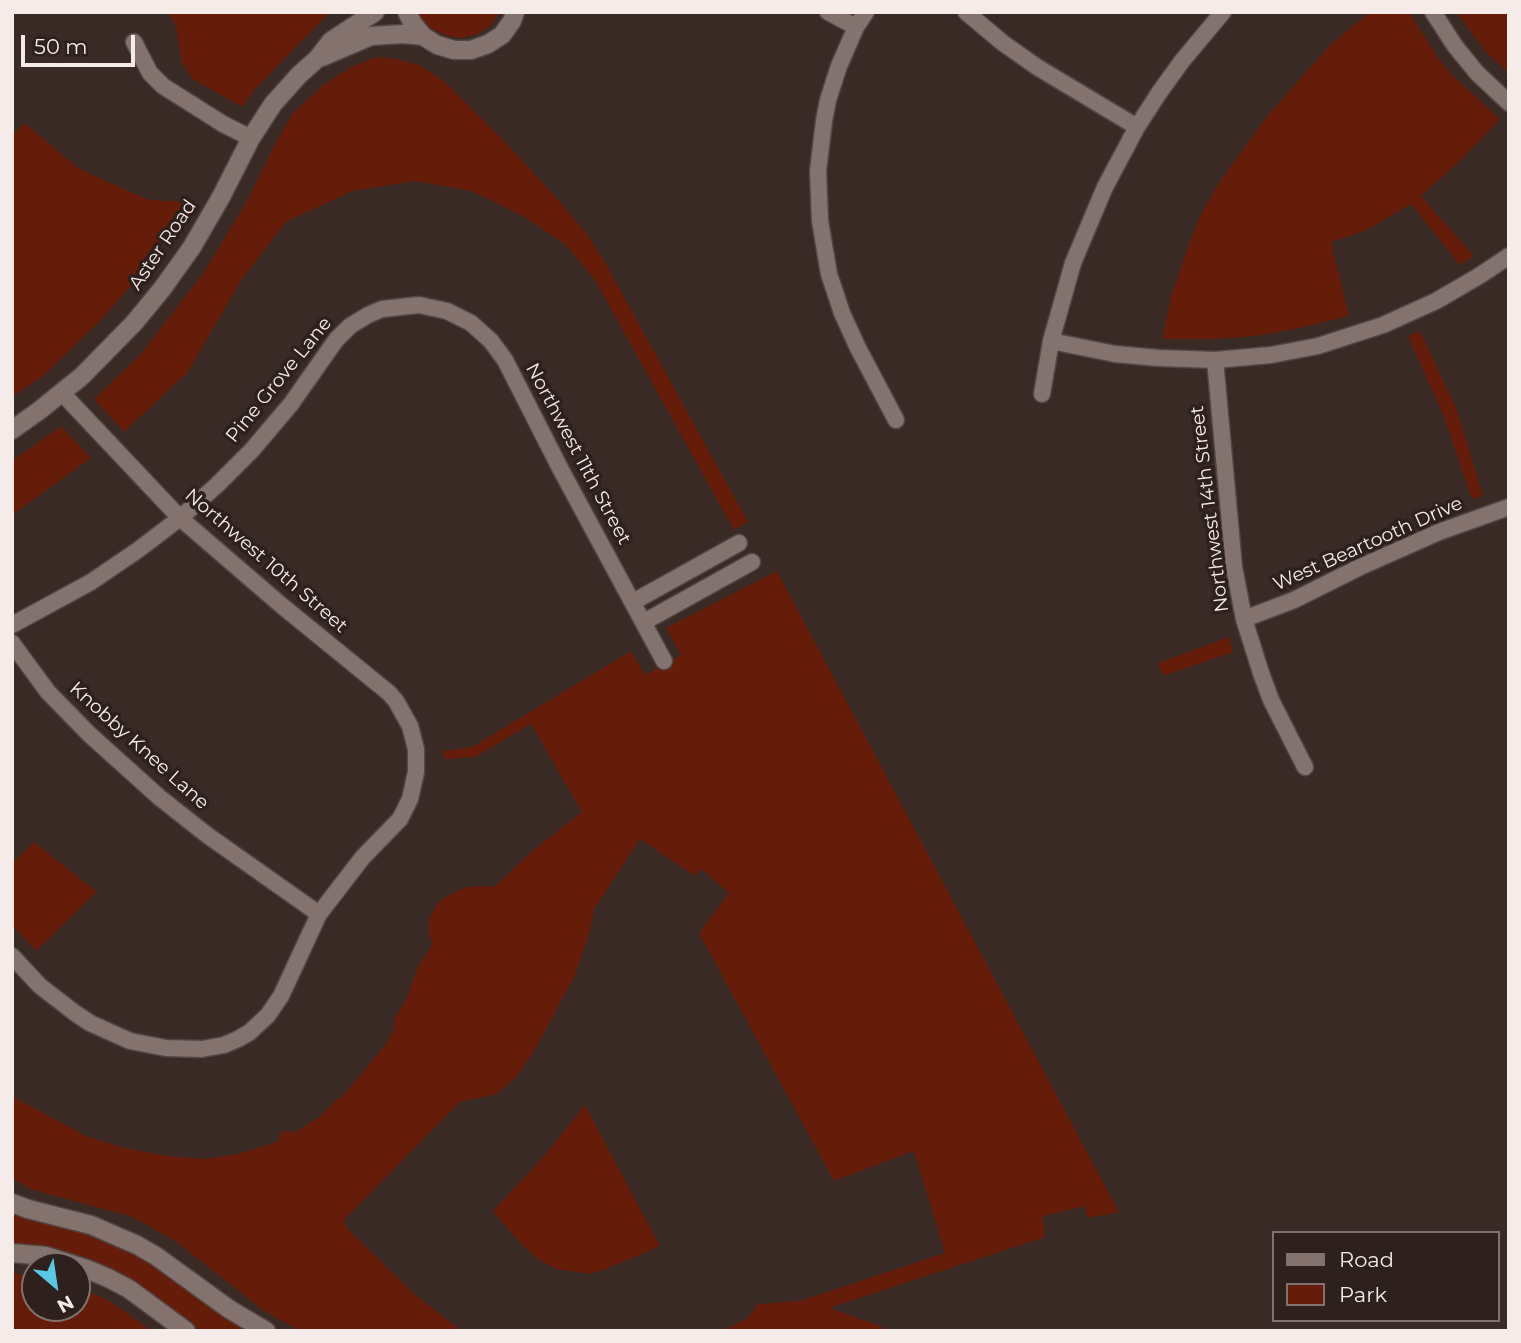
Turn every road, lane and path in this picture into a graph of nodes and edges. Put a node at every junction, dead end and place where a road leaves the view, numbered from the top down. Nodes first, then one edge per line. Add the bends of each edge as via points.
1 (375, 12) edge
2 (407, 12) edge
3 (515, 12) edge
4 (828, 12) edge
5 (866, 12) edge
6 (966, 12) edge
7 (1223, 12) edge
8 (1433, 12) edge
9 (856, 27) junction
10 (423, 36) junction
11 (134, 42) dead end
12 (318, 58) junction
13 (1509, 103) edge
14 (1137, 127) junction
15 (251, 138) junction
16 (1509, 256) edge
17 (419, 305) joint
18 (1051, 341) junction
19 (1215, 360) junction
20 (62, 393) junction
21 (1042, 394) dead end
22 (896, 420) dead end
23 (12, 430) edge
24 (1509, 507) edge
25 (180, 518) junction
26 (739, 543) dead end
27 (752, 562) dead end
28 (633, 602) junction
29 (1244, 619) junction
30 (644, 622) junction
31 (12, 625) edge
32 (12, 643) edge
33 (664, 661) dead end
34 (1305, 767) dead end
35 (319, 914) junction
36 (12, 956) edge
37 (12, 1203) edge
38 (12, 1253) edge
39 (186, 1331) edge
40 (266, 1331) edge

1 - 12 street, Aster Road via 331,41
2 - 10 street
3 - 10 street via 502,34 471,50 454,50
4 - 9 street
5 - 9 street
6 - 14 street via 1028,61
7 - 14 street
8 - 13 street via 1477,73
9 - 22 street via 839,66 824,121 818,171 820,221 829,274 842,313
10 - 12 street, Aster Road via 371,36
11 - 15 street via 150,73 163,86
12 - 15 street, Aster Road via 273,104
14 - 18 street via 1091,217
15 - 20 street, Aster Road via 192,247 162,289 101,359
16 - 19 street via 1436,301 1383,325 1318,346
17 - 25 street, Pine Grove Lane via 382,309 350,326 252,450
17 - 28 street, Northwest 11th Street via 471,323 505,360
18 - 19 street via 1115,354
18 - 21 street
19 - 29 street, Northwest 14th Street via 1234,567
20 - 23 street, Aster Road
20 - 25 street, Northwest 10th Street
24 - 29 street, West Beartooth Drive via 1439,532
25 - 31 street, Pine Grove Lane via 91,582
25 - 35 street, Northwest 10th Street via 389,693 410,726 416,749 410,799 400,819
26 - 28 street
27 - 30 street
28 - 30 street, Northwest 11th Street
29 - 34 street, Northwest 14th Street via 1272,700
30 - 33 street, Northwest 11th Street
32 - 35 street, Knobby Knee Lane via 48,692 159,797
35 - 36 street via 268,1015 238,1040 202,1049 131,1041 90,1023 40,986
37 - 40 street via 91,1225 136,1245
38 - 39 street via 46,1256 108,1278

